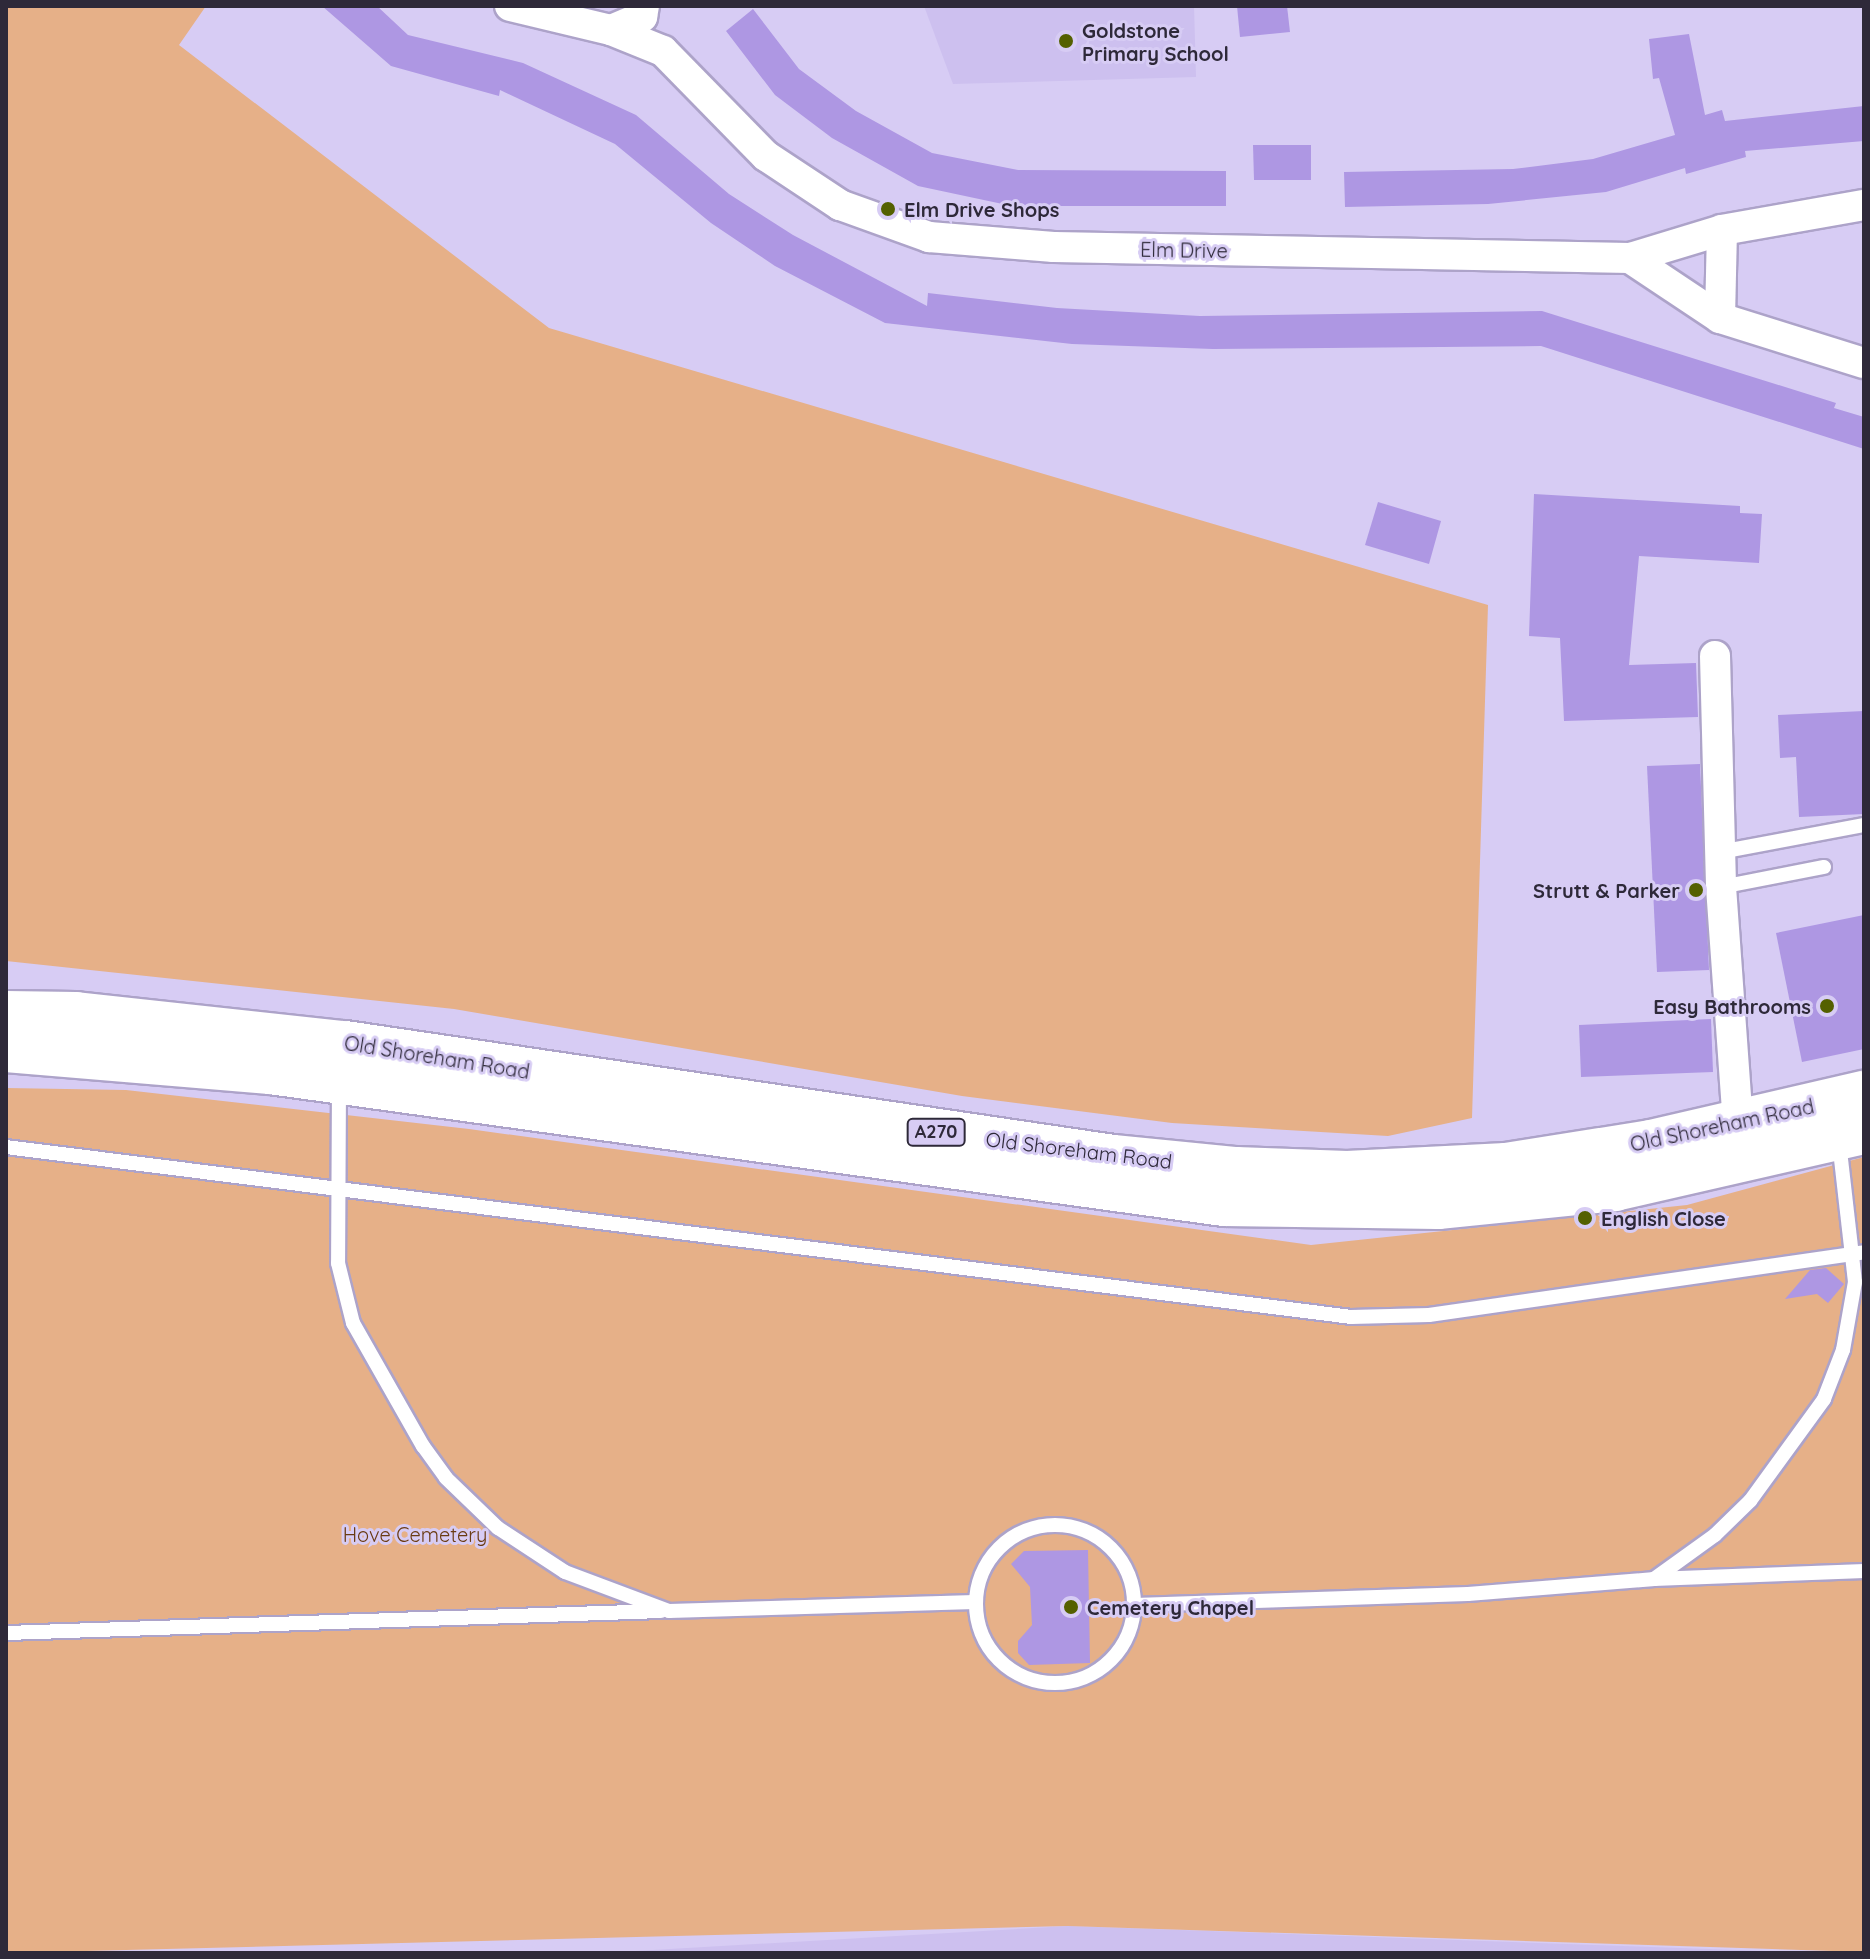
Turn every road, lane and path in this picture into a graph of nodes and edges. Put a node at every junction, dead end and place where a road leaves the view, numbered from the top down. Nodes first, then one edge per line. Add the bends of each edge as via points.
1 (510, 6) edge
2 (644, 6) edge
3 (611, 30) junction
4 (1864, 205) edge
5 (1722, 230) junction
6 (1630, 258) junction
7 (1720, 318) junction
8 (1864, 363) edge
9 (1715, 656) dead end
10 (1864, 825) edge
11 (1720, 852) junction
12 (1824, 867) dead end
13 (1721, 887) junction
14 (6, 1013) edge
15 (6, 1050) edge
16 (342, 1062) junction
17 (1845, 1117) edge
18 (1739, 1141) junction
19 (6, 1147) edge
20 (335, 1192) junction
21 (1860, 1251) edge
22 (1864, 1571) edge
23 (1654, 1579) junction
24 (975, 1602) junction
25 (1135, 1605) junction
26 (669, 1611) junction
27 (6, 1633) edge

1 - 3 street, Elm Drive
2 - 3 street via 642,17
3 - 6 street, Elm Drive via 663,51 766,156 840,205 929,237 1054,247
4 - 5 street, Elm Drive
5 - 6 street, Elm Drive
5 - 7 street
6 - 7 street
7 - 8 street
9 - 11 street
10 - 11 lane
11 - 13 street
12 - 13 lane
13 - 18 street
14 - 16 main road, Old Shoreham Road / A270 via 76,1014
15 - 16 main road, Old Shoreham Road / A270
16 - 18 main road, Old Shoreham Road / A270 via 1236,1169 1347,1173 1506,1165 1651,1142
16 - 20 lane
17 - 18 main road, Old Shoreham Road / A270
17 - 21 lane
19 - 20 lane
20 - 21 lane via 1351,1317 1429,1315
20 - 26 lane via 338,1263 353,1323 400,1411 446,1478 538,1557
21 - 23 lane via 1851,1316 1824,1399 1750,1501 1715,1535
22 - 23 lane
23 - 25 lane via 1468,1594
24 - 25 lane via 984,1569 1005,1542 1047,1525 1073,1527 1098,1537 1118,1555 1131,1578
24 - 25 lane via 989,1649 1006,1668 1053,1684 1078,1681 1119,1652 1131,1630
24 - 26 lane
26 - 27 lane

